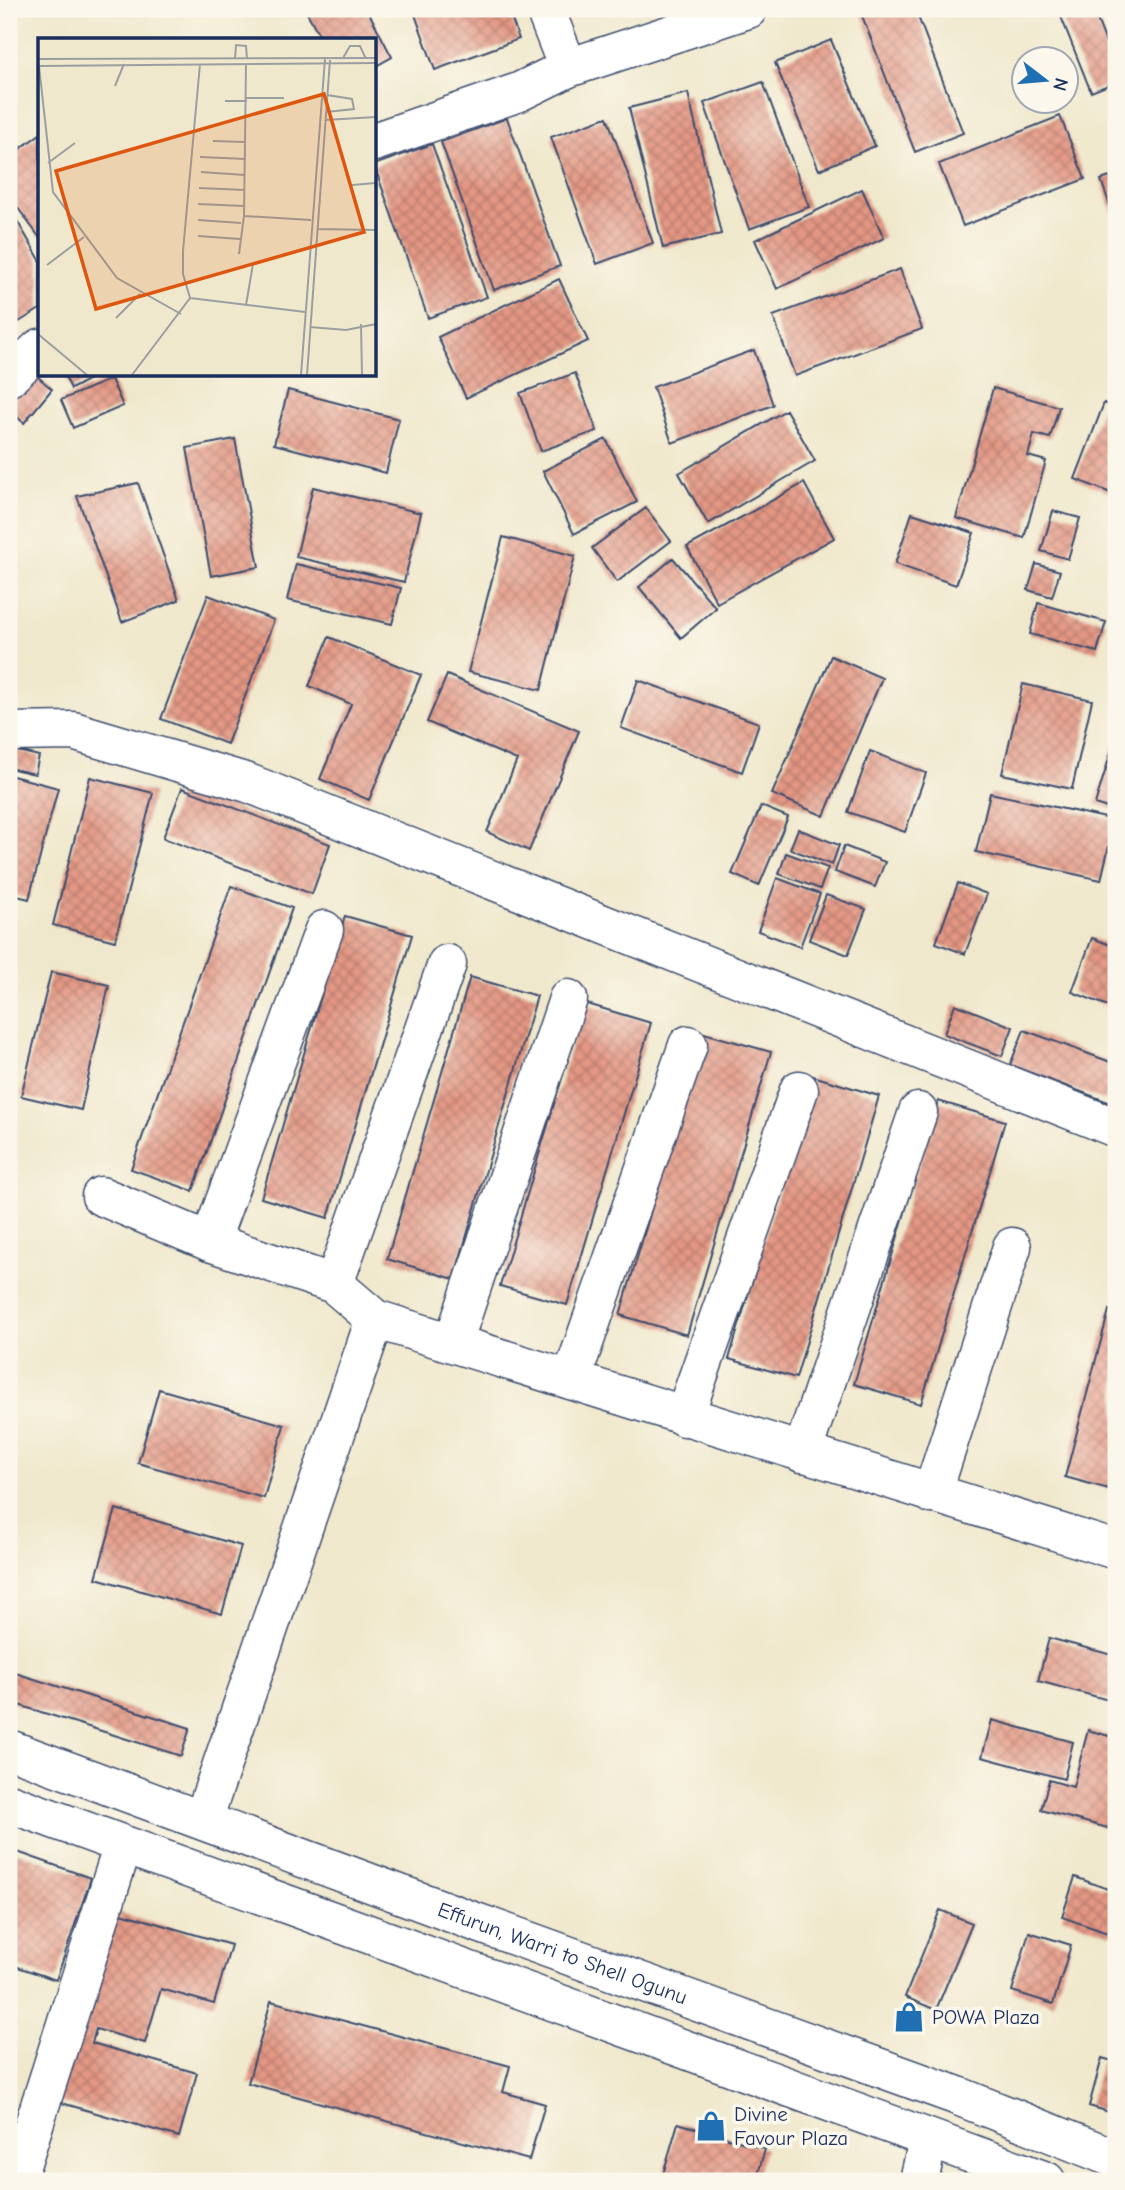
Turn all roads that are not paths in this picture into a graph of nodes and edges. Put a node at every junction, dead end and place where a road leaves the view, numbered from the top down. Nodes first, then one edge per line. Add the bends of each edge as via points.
1 (545, 9) edge
2 (748, 9) edge
3 (568, 68) junction
4 (376, 141) edge
5 (9, 732) edge
6 (324, 930) dead end
7 (447, 964) dead end
8 (568, 999) dead end
9 (688, 1045) dead end
10 (799, 1090) dead end
11 (918, 1112) dead end
12 (1116, 1128) edge
13 (102, 1196) dead end
14 (210, 1242) junction
15 (1012, 1247) dead end
16 (334, 1284) junction
17 (375, 1319) junction
18 (453, 1343) junction
19 (570, 1380) junction
20 (684, 1417) junction
21 (802, 1453) junction
22 (932, 1494) junction
23 (1116, 1550) edge
24 (9, 1749) edge
25 (9, 1803) edge
26 (203, 1820) junction
27 (123, 1844) junction
28 (928, 2140) junction
29 (1116, 2159) edge
30 (980, 2170) edge
31 (16, 2181) edge
32 (919, 2181) edge
33 (1046, 2181) edge

1 - 3 street
2 - 3 street
3 - 4 street via 519,92
5 - 12 street via 73,731 248,783
6 - 14 street
7 - 16 street
8 - 18 street
9 - 19 street
10 - 20 street
11 - 21 street
13 - 14 street
14 - 16 street
15 - 22 street
16 - 17 street
17 - 18 street
17 - 26 street
18 - 19 street
19 - 20 street
20 - 21 street
21 - 22 street
22 - 23 street
24 - 26 street, Effurun, Warri to Shell Ogunu
25 - 27 street
26 - 29 street, Effurun, Warri to Shell Ogunu via 958,2096
27 - 28 street
27 - 31 street
28 - 30 street
28 - 32 street
30 - 33 street

